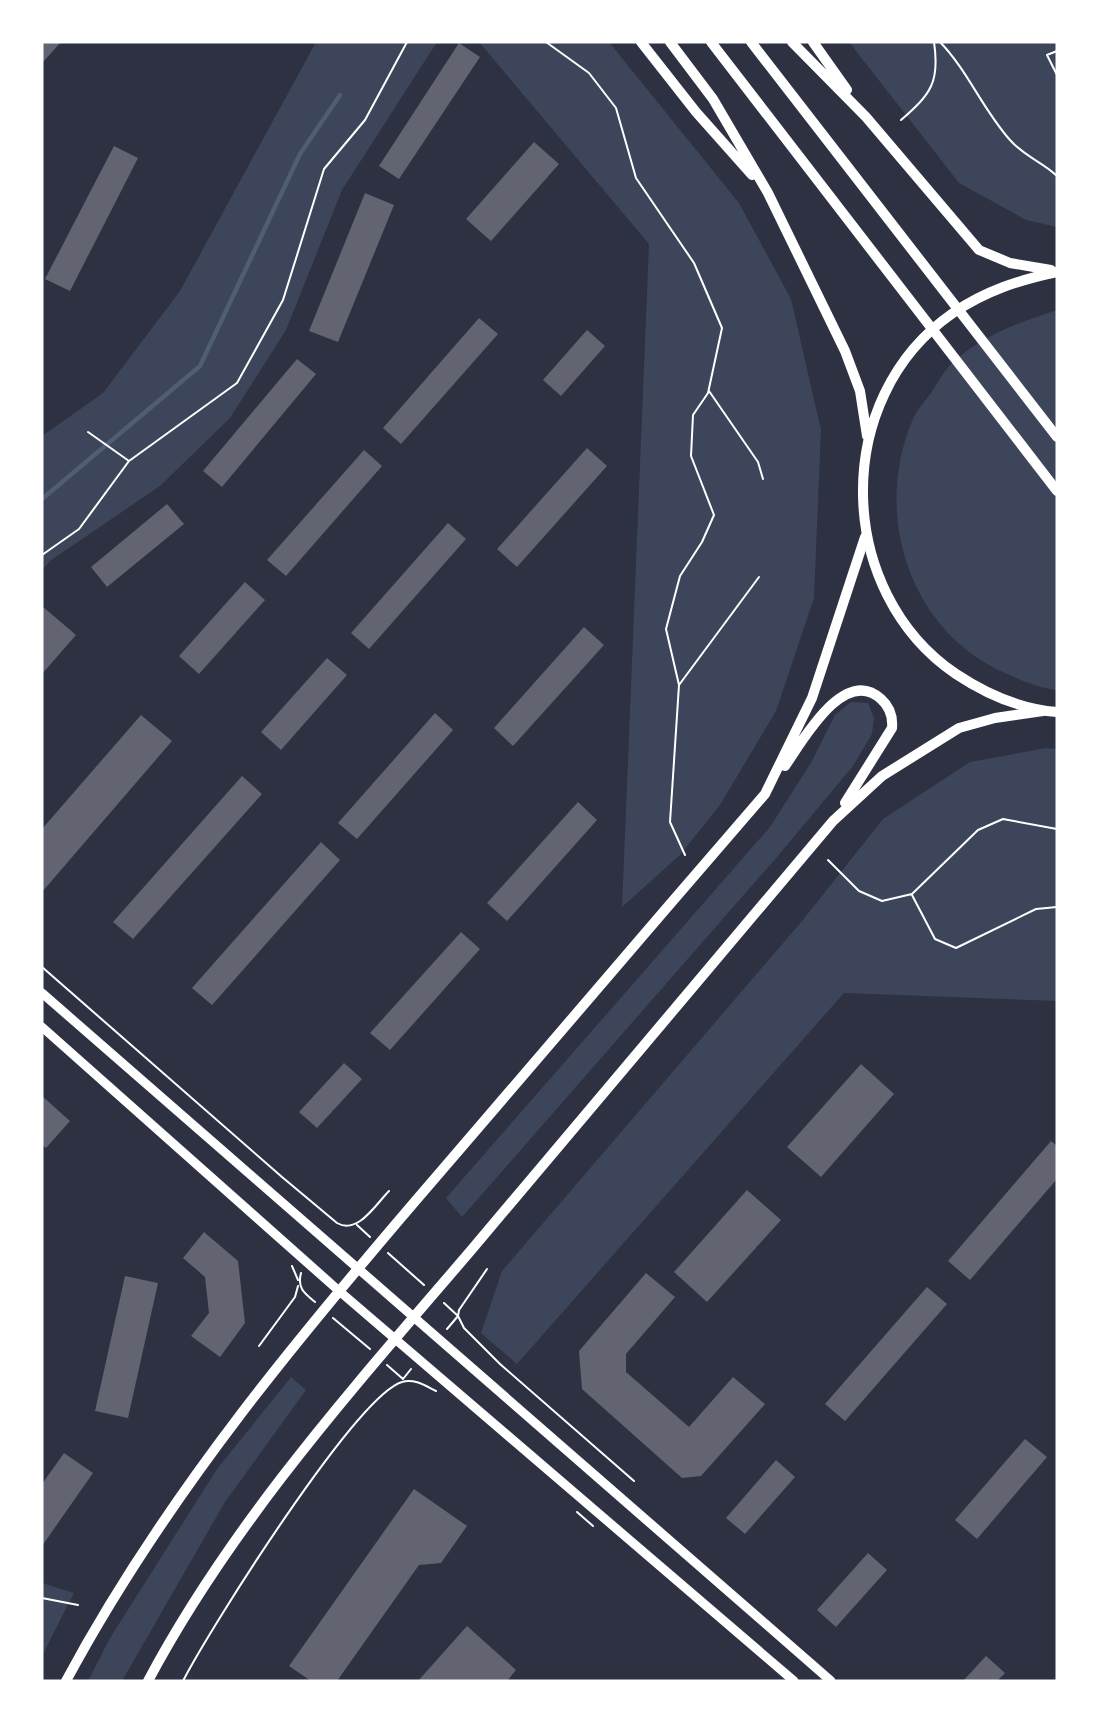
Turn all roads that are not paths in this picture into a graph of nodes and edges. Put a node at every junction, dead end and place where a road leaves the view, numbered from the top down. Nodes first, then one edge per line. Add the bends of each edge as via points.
1 (641, 42) edge
2 (670, 42) edge
3 (711, 42) edge
4 (751, 42) edge
5 (792, 42) edge
6 (813, 42) edge
7 (866, 117) junction
8 (768, 193) junction
9 (1057, 272) edge
10 (1057, 437) edge
11 (867, 440) junction
12 (1057, 491) edge
13 (865, 537) junction
14 (1052, 711) edge
15 (765, 794) junction
16 (833, 821) junction
17 (42, 993) edge
18 (42, 1027) edge
19 (357, 1268) junction
20 (338, 1290) junction
21 (415, 1316) junction
22 (395, 1339) junction
23 (66, 1681) edge
24 (148, 1681) edge
25 (794, 1681) edge
26 (831, 1681) edge

1 - 8 main road
2 - 8 main road via 713,99
3 - 12 main road
4 - 10 main road
5 - 7 main road
6 - 7 main road
7 - 9 main road via 979,250 1010,263
8 - 11 main road via 845,351 860,391
9 - 11 main road via 1020,280 984,294 929,333 898,370 880,403
11 - 13 main road via 861,488
13 - 14 main road via 876,573 893,607 915,638 936,658 974,686 1009,702
13 - 15 main road via 812,699
14 - 16 main road via 1003,716 959,728 882,777
15 - 16 main road via 838,698 855,692 874,694 888,707 892,729
15 - 19 main road
16 - 21 main road
17 - 19 main road
18 - 20 main road
19 - 20 main road
19 - 21 main road
20 - 22 main road
20 - 23 main road via 198,1471 88,1640
21 - 22 main road
21 - 26 main road
22 - 24 main road via 242,1531
22 - 25 main road

